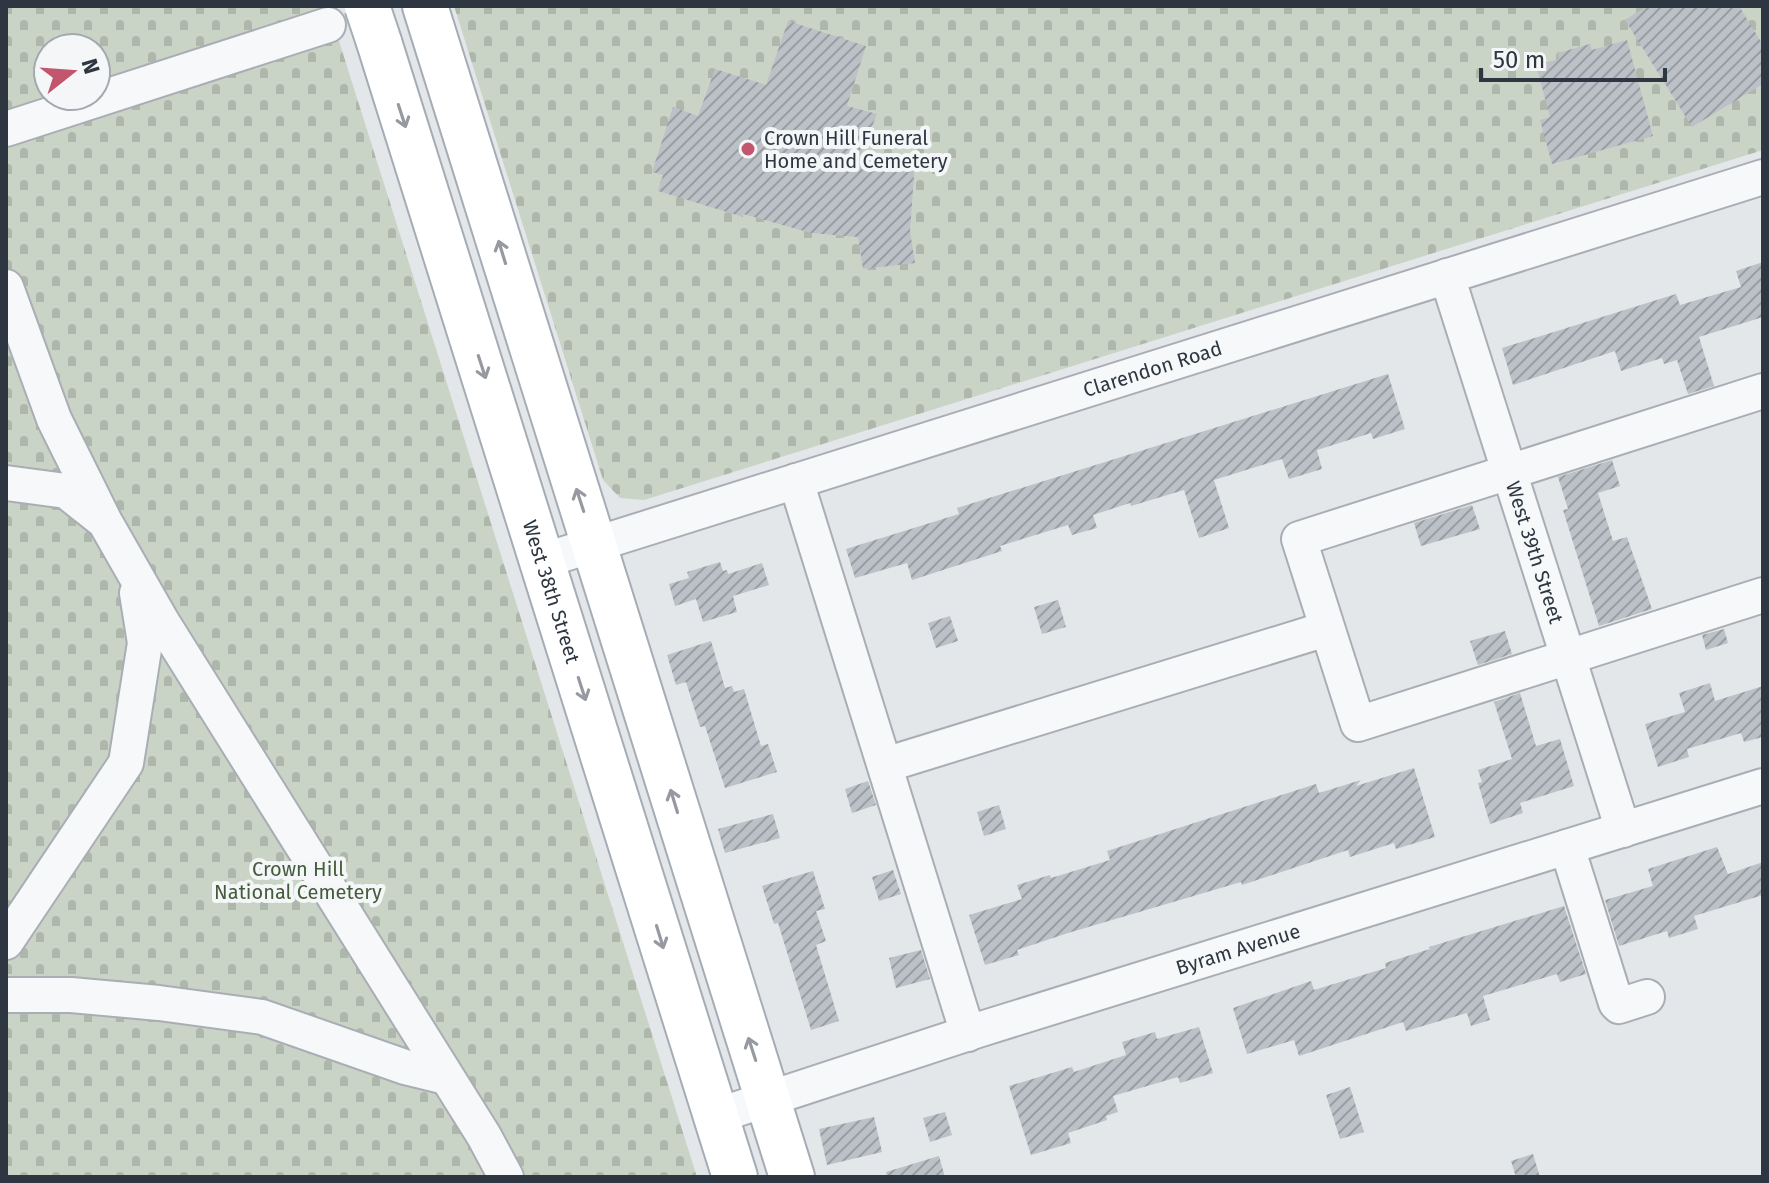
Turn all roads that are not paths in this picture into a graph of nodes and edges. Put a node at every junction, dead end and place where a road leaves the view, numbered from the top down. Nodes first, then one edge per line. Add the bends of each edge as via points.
1 (428, 16) edge
2 (373, 24) edge
3 (328, 25) dead end
4 (6, 129) edge
5 (1763, 177) edge
6 (1447, 276) junction
7 (6, 287) edge
8 (1763, 391) edge
9 (66, 444) junction
10 (1509, 472) junction
11 (796, 481) junction
12 (15, 484) edge
13 (105, 522) junction
14 (594, 545) junction
15 (542, 561) junction
16 (134, 573) junction
17 (1763, 595) edge
18 (1326, 629) junction
19 (145, 643) junction
20 (179, 648) junction
21 (1568, 657) junction
22 (885, 765) junction
23 (1763, 786) edge
24 (1623, 830) junction
25 (1567, 847) junction
26 (6, 942) edge
27 (6, 995) edge
28 (1647, 997) dead end
29 (968, 1034) junction
30 (446, 1077) junction
31 (768, 1099) junction
32 (716, 1116) junction
33 (506, 1177) edge
34 (735, 1177) edge
35 (792, 1177) edge

14 -> 1 main road
2 -> 15 main road, West 38th Street
3 - 4 street
5 - 6 street, Clarendon Road
6 - 10 street, West 39th Street
6 - 11 street, Clarendon Road
7 - 9 street
8 - 10 street
9 - 12 street via 58,471
9 - 13 street
10 - 18 street via 1299,539
10 - 21 street, West 39th Street
11 - 14 street, Clarendon Road
11 - 22 street
12 - 13 street via 66,491
13 - 16 street
14 - 15 street, Clarendon Road
31 -> 14 main road
15 -> 32 main road, West 38th Street
16 - 19 street
16 - 20 street
17 - 21 street
18 - 21 street via 1358,724
18 - 22 street
19 - 20 street
19 - 26 street via 126,763
20 - 30 street
21 - 24 street, West 39th Street
22 - 29 street
23 - 24 street, Byram Avenue
24 - 25 street, Byram Avenue
25 - 28 street via 1616,1003
25 - 29 street, Byram Avenue
27 - 30 street via 71,995 262,1017
29 - 31 street, Byram Avenue
30 - 33 street
31 - 32 street, Byram Avenue
31 - 35 main road
32 - 34 main road, West 38th Street

